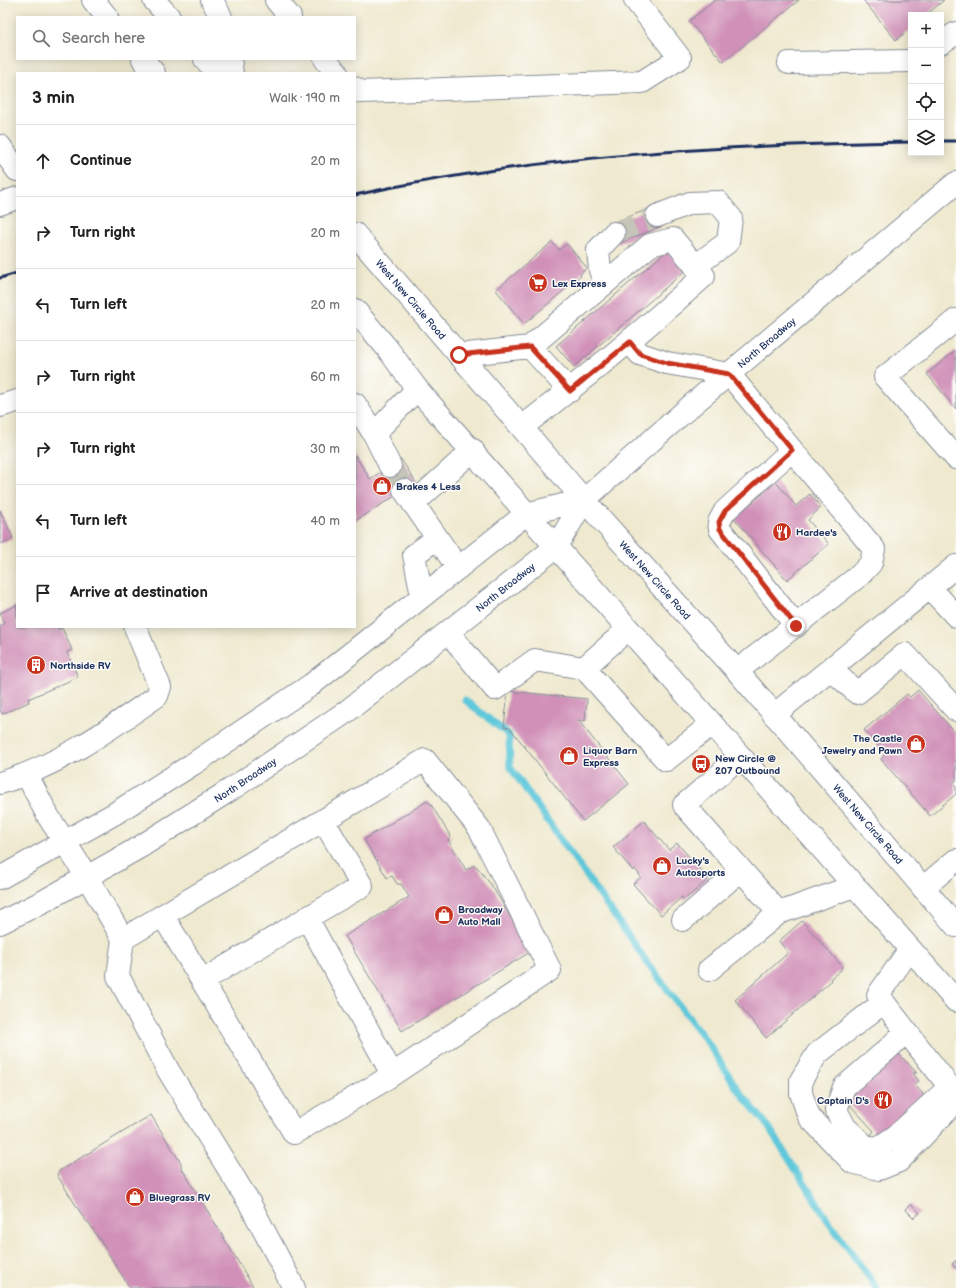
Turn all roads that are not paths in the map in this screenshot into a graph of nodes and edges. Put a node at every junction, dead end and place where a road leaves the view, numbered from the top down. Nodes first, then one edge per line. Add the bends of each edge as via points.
1 (93, 0) edge
2 (154, 0) edge
3 (212, 0) edge
4 (276, 0) edge
5 (635, 0) edge
6 (106, 16) edge
7 (168, 16) edge
8 (220, 16) edge
9 (289, 16) edge
10 (956, 33) edge
11 (944, 41) edge
12 (144, 60) edge
13 (206, 60) edge
14 (230, 60) edge
15 (326, 60) edge
16 (908, 61) edge
17 (789, 63) dead end
18 (153, 72) edge
19 (216, 72) edge
20 (232, 72) edge
21 (336, 72) edge
22 (356, 89) edge
23 (0, 146) edge
24 (16, 169) edge
25 (956, 183) edge
26 (16, 198) edge
27 (0, 204) edge
28 (657, 216) tunnel mouth
29 (614, 233) tunnel mouth
30 (356, 235) edge
31 (695, 266) junction
32 (605, 283) junction
33 (356, 311) edge
34 (956, 320) edge
35 (630, 342) junction
36 (530, 347) junction
37 (459, 355) junction
38 (729, 374) junction
39 (417, 389) junction
40 (570, 391) junction
41 (16, 401) edge
42 (0, 406) edge
43 (356, 406) edge
44 (522, 426) junction
45 (374, 434) junction
46 (473, 450) junction
47 (792, 450) junction
48 (956, 458) edge
49 (390, 466) tunnel mouth
50 (584, 500) junction
51 (526, 514) junction
52 (437, 538) junction
53 (556, 546) junction
54 (956, 566) edge
55 (458, 568) junction
56 (930, 588) junction
57 (422, 596) junction
58 (956, 616) edge
59 (796, 626) junction
60 (135, 628) edge
61 (628, 629) junction
62 (448, 632) junction
63 (584, 668) junction
64 (831, 669) junction
65 (737, 672) junction
66 (956, 710) edge
67 (774, 715) junction
68 (712, 724) junction
69 (740, 757) junction
70 (27, 775) junction
71 (0, 783) edge
72 (323, 820) junction
73 (65, 842) junction
74 (956, 860) edge
75 (742, 870) junction
76 (87, 877) junction
77 (0, 878) edge
78 (854, 886) junction
79 (923, 888) junction
80 (779, 913) junction
81 (163, 916) junction
82 (307, 918) junction
83 (682, 920) dead end
84 (0, 923) edge
85 (956, 926) edge
86 (123, 939) junction
87 (910, 949) junction
88 (709, 970) dead end
89 (202, 981) junction
90 (884, 1002) junction
91 (956, 1002) edge
92 (906, 1031) junction
93 (392, 1074) junction
94 (956, 1095) edge
95 (956, 1101) edge
96 (294, 1288) edge

1 - 6 main road
2 - 7 main road
3 - 8 main road
4 - 9 main road
5 - 22 main road via 680,58 642,82 361,92
10 - 11 main road
12 - 18 main road
13 - 19 main road
14 - 20 main road
15 - 21 main road
16 - 17 main road
23 - 24 main road
25 - 38 main road, North Broadway
26 - 27 main road
28 - 31 main road via 690,203 718,202 732,218 728,242
29 - 32 main road via 598,250 600,270
30 - 37 main road, West New Circle Road
31 - 32 main road via 673,239 650,245
31 - 35 main road via 704,276
32 - 36 main road
33 - 39 main road
34 - 48 main road via 885,377
35 - 38 main road via 640,354 667,363
35 - 40 main road
36 - 37 main road
36 - 40 main road
37 - 44 main road, West New Circle Road
38 - 47 main road
38 - 50 main road, North Broadway
39 - 45 main road
39 - 46 main road
40 - 44 main road
41 - 42 main road
43 - 45 main road
44 - 50 main road, West New Circle Road
45 - 49 main road
46 - 51 main road
46 - 52 main road via 408,497
47 - 59 main road via 725,511 719,522 720,529
47 - 59 main road via 874,549 871,563 860,575
50 - 51 main road
50 - 53 main road, North Broadway
50 - 65 main road, West New Circle Road
51 - 53 main road
51 - 55 main road
52 - 55 main road
52 - 57 main road via 414,554
53 - 61 main road
53 - 62 main road, North Broadway
54 - 56 main road
55 - 57 main road
56 - 58 main road
56 - 64 main road
57 - 73 main road via 310,685 193,764
59 - 65 main road
60 - 70 main road via 160,687 157,696 91,742
61 - 63 main road
61 - 68 main road
62 - 63 main road via 495,689 535,660
62 - 76 main road, North Broadway via 346,712 230,790
63 - 68 main road via 666,760
64 - 66 main road via 857,693 905,654
64 - 67 main road
65 - 67 main road, West New Circle Road
67 - 79 main road, West New Circle Road
68 - 69 main road
69 - 75 main road via 684,805
69 - 78 main road
70 - 71 main road
70 - 73 main road
72 - 81 main road
72 - 82 main road via 362,886
72 - 93 main road via 425,760 479,828 550,970
73 - 76 main road
73 - 77 main road
74 - 79 main road
75 - 80 main road
75 - 83 main road
76 - 84 main road, North Broadway
76 - 86 main road
78 - 80 main road
78 - 87 main road
79 - 85 main road, West New Circle Road
80 - 88 main road
81 - 86 main road
81 - 89 main road
82 - 89 main road
82 - 93 main road
86 - 96 main road via 118,976 168,1070 250,1204
87 - 90 main road via 878,995
87 - 91 main road
89 - 93 main road via 294,1133
90 - 92 main road
90 - 95 main road via 817,1054 801,1080 801,1093 809,1117 852,1162 879,1169 899,1160
92 - 94 main road
92 - 95 main road via 844,1087 836,1110 845,1127 865,1146 878,1148 896,1136 941,1095

